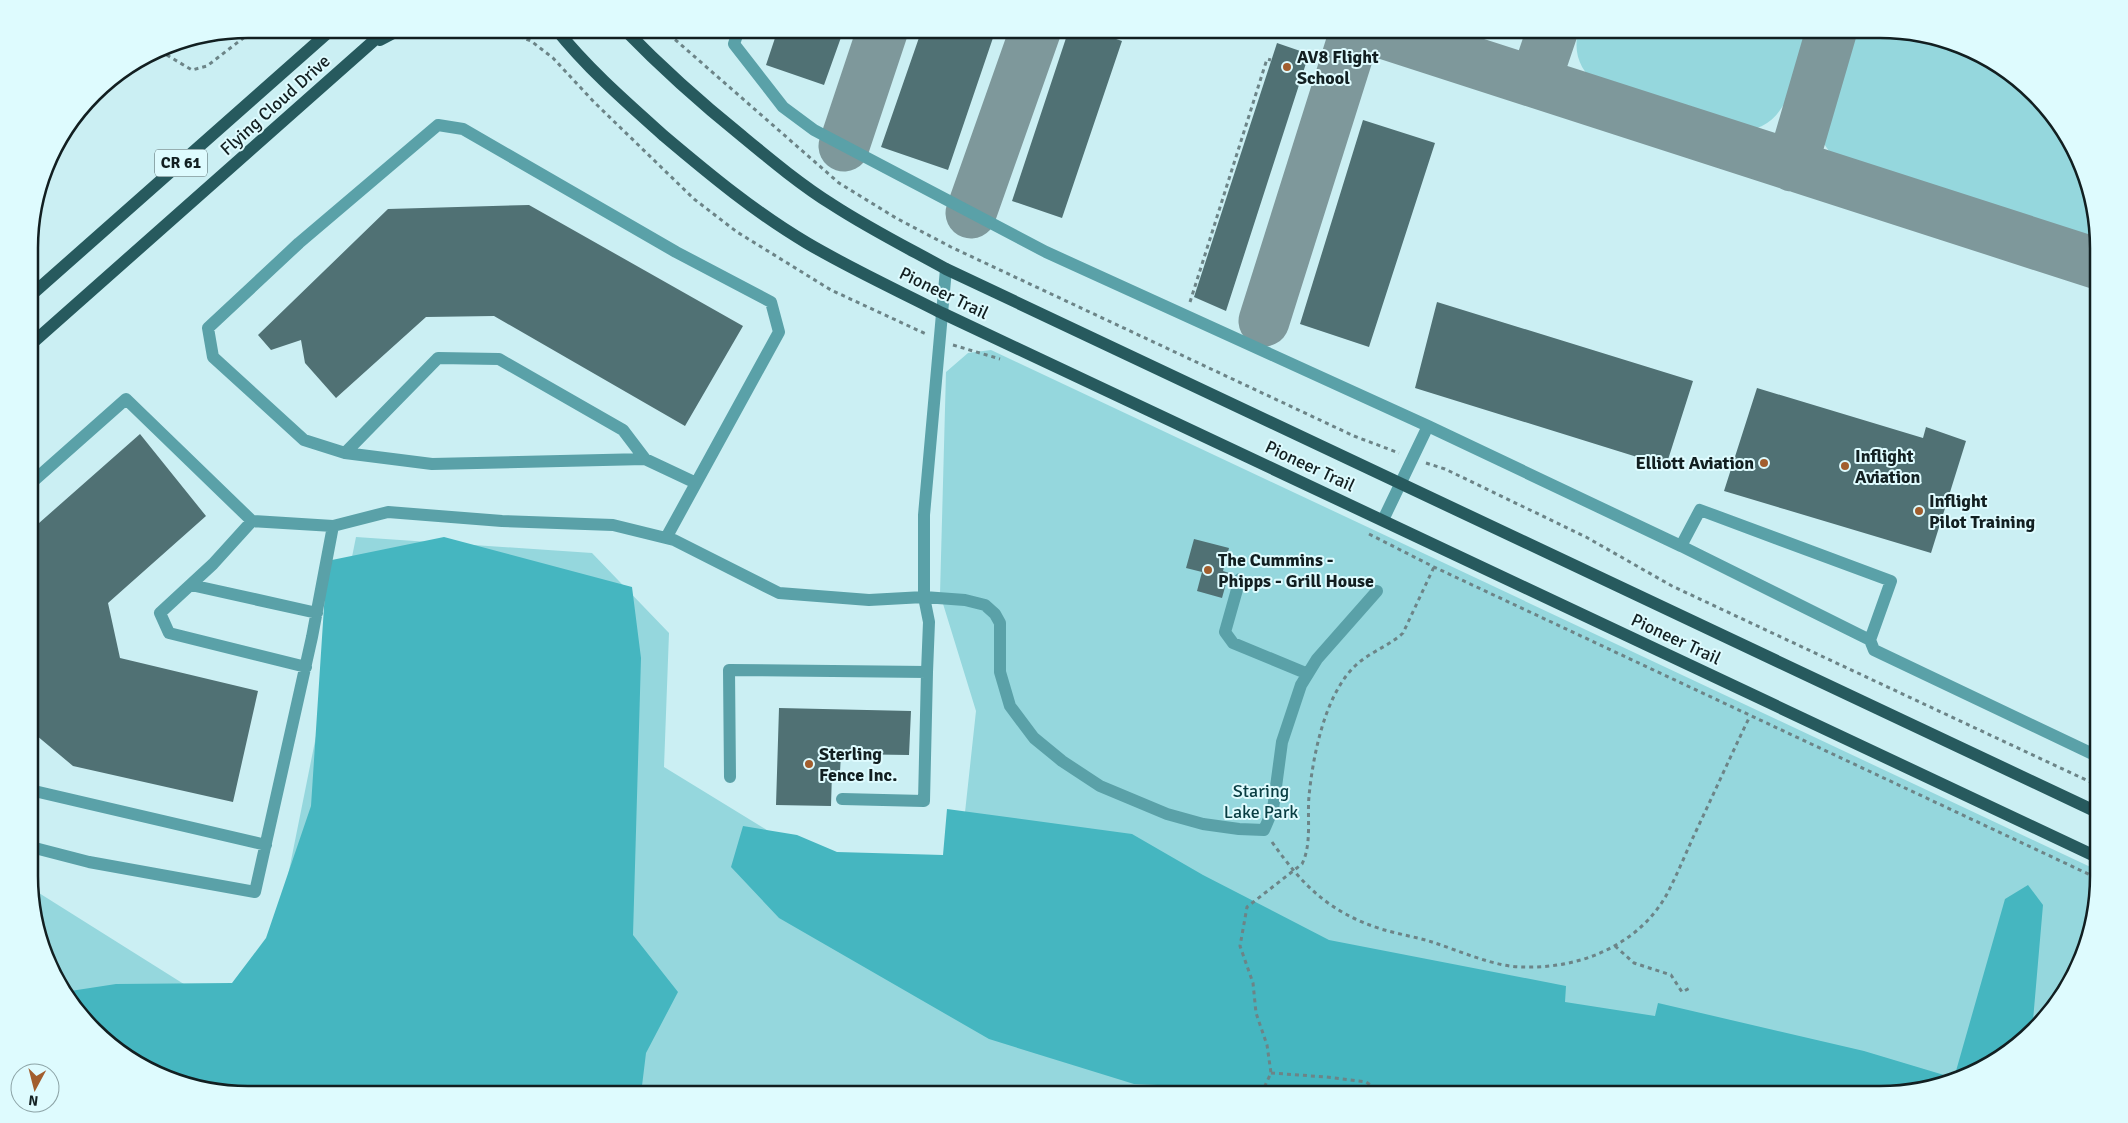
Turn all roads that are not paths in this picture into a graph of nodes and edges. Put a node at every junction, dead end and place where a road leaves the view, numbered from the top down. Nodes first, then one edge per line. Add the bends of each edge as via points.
1 (322, 38) edge
2 (377, 38) edge
3 (383, 38) edge
4 (558, 38) edge
5 (564, 38) edge
6 (633, 38) edge
7 (736, 38) edge
8 (369, 45) junction
9 (572, 48) junction
10 (946, 269) junction
11 (38, 289) edge
12 (942, 312) junction
13 (38, 339) edge
14 (1428, 426) junction
15 (344, 453) junction
16 (645, 458) junction
17 (38, 477) edge
18 (696, 483) junction
19 (1399, 484) junction
20 (1383, 520) junction
21 (252, 521) junction
22 (333, 526) junction
23 (666, 538) junction
24 (1681, 546) junction
25 (1240, 579) dead end
26 (191, 584) junction
27 (1377, 592) dead end
28 (924, 597) junction
29 (317, 613) junction
30 (1870, 640) junction
31 (306, 667) junction
32 (927, 672) junction
33 (1308, 674) junction
34 (2090, 753) edge
35 (730, 777) dead end
36 (38, 792) edge
37 (842, 799) dead end
38 (2090, 809) edge
39 (266, 845) junction
40 (38, 849) edge
41 (2090, 854) edge

1 - 11 main road, Flying Cloud Drive / CR 61
2 - 8 main road, Flying Cloud Drive / CR 61
3 - 8 main road
4 - 9 main road
5 - 9 main road, Pioneer Trail
6 - 10 main road, Pioneer Trail via 707,107 772,161 883,236
7 - 14 street via 734,44 783,107 814,130 1046,252
8 - 13 main road, Flying Cloud Drive / CR 61
9 - 12 main road, Pioneer Trail via 617,94 708,173 750,204 806,242
10 - 12 street
10 - 19 main road, Pioneer Trail
12 - 20 main road, Pioneer Trail
12 - 28 street via 924,515
14 - 19 street
14 - 24 street
15 - 16 street via 432,464
15 - 16 street via 438,358 447,358 499,359 624,430
15 - 18 street via 304,440 214,357 208,328 299,243 438,125 463,129 676,252 771,302 779,332
16 - 18 street
17 - 21 street via 126,399
18 - 23 street
19 - 20 street
19 - 38 main road, Pioneer Trail
20 - 41 main road, Pioneer Trail
21 - 22 street
21 - 26 street
22 - 23 street via 388,512 613,525
22 - 29 street
23 - 28 street via 779,593 869,600
24 - 30 street
24 - 30 street via 1700,510 1891,581
25 - 33 street via 1225,632 1229,638 1233,643
26 - 29 street
26 - 31 street via 160,613 169,633
27 - 33 street via 1317,659
28 - 32 street via 928,622
28 - 33 street via 985,604 995,614 1000,623 1000,672 1010,706 1034,738 1062,761 1100,786 1167,814 1202,824 1264,830 1273,808 1282,742
29 - 31 street
30 - 34 street via 1874,650
31 - 39 street
32 - 35 street via 729,670
32 - 37 street via 924,801
36 - 39 street
39 - 40 street via 255,892 89,862

